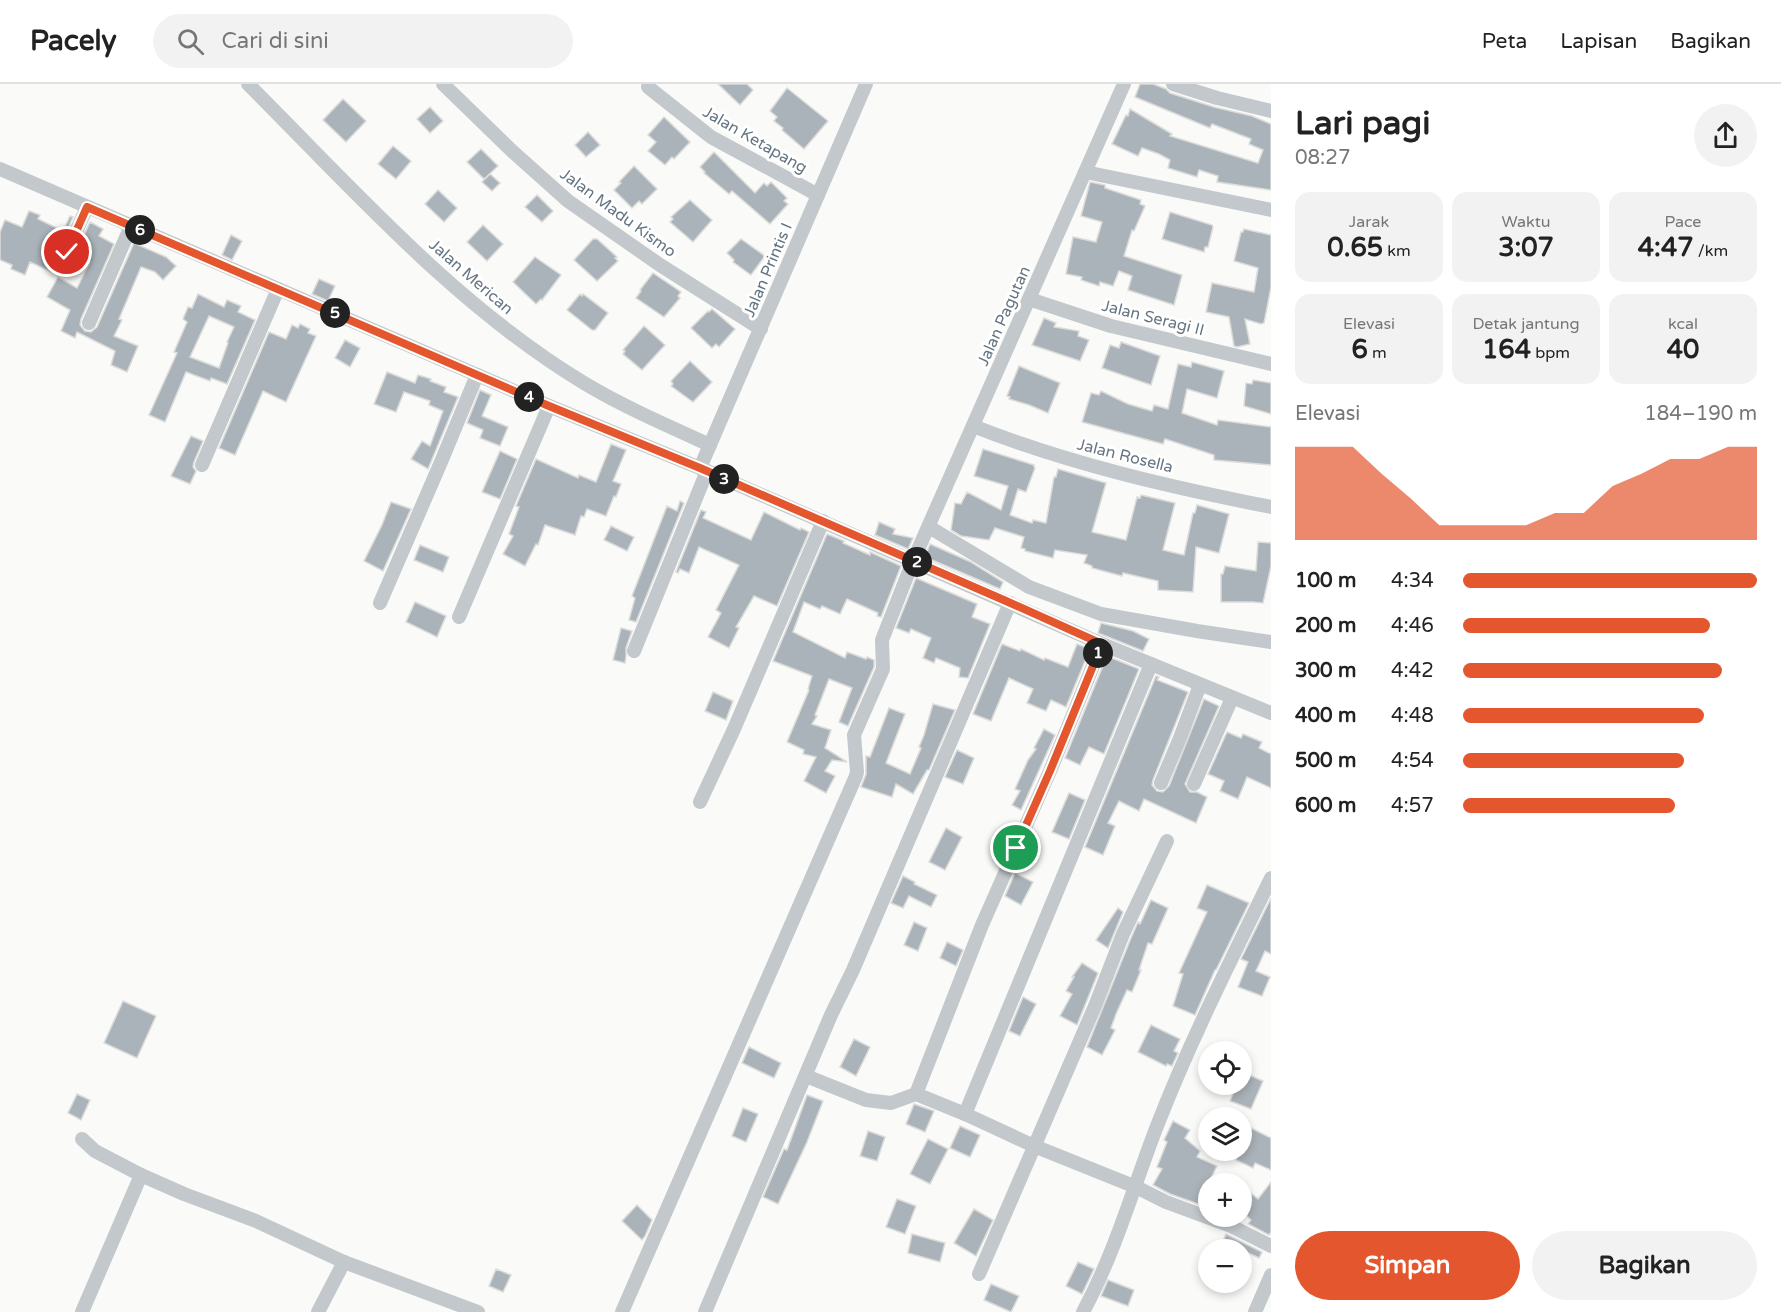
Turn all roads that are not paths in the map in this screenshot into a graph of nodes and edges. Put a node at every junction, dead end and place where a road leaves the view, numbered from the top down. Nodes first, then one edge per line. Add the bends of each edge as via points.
1 (248, 84) edge
2 (443, 84) edge
3 (866, 84) edge
4 (1124, 84) edge
5 (1173, 84) edge
6 (648, 87) dead end
7 (1271, 111) edge
8 (0, 170) edge
9 (1086, 172) junction
10 (818, 195) junction
11 (87, 207) junction
12 (1271, 210) edge
13 (131, 226) junction
14 (67, 252) dead end
15 (278, 289) junction
16 (1029, 299) junction
17 (89, 323) dead end
18 (761, 329) junction
19 (1271, 364) edge
20 (477, 375) junction
21 (549, 406) junction
22 (973, 426) junction
23 (710, 445) junction
24 (202, 465) dead end
25 (703, 470) junction
26 (1271, 507) edge
27 (823, 521) junction
28 (929, 527) junction
29 (913, 561) junction
30 (380, 603) dead end
31 (1010, 603) junction
32 (459, 617) dead end
33 (1271, 642) edge
34 (1102, 644) junction
35 (634, 651) dead end
36 (1151, 664) junction
37 (1200, 685) junction
38 (1232, 698) junction
39 (1271, 713) edge
40 (1161, 783) dead end
41 (1194, 784) dead end
42 (700, 802) dead end
43 (1167, 841) dead end
44 (1271, 878) edge
45 (806, 1076) junction
46 (916, 1094) junction
47 (965, 1114) junction
48 (82, 1139) dead end
49 (1034, 1146) junction
50 (141, 1175) junction
51 (1136, 1187) junction
52 (1271, 1246) edge
53 (344, 1262) junction
54 (979, 1274) dead end
55 (1271, 1275) edge
56 (82, 1312) edge
57 (318, 1312) edge
58 (478, 1312) edge
59 (622, 1312) edge
60 (705, 1312) edge
61 (1083, 1312) edge
62 (1255, 1312) edge

1 - 23 street, Jalan Merican via 408,244 486,314 584,383
2 - 18 street, Jalan Madu Kismo via 568,201
3 - 10 street, Jalan Printis I
4 - 9 street, Jalan Pagutan
5 - 7 street
6 - 10 street, Jalan Ketapang via 711,137
8 - 11 street
9 - 12 street
9 - 16 street, Jalan Pagutan
10 - 18 street, Jalan Printis I
11 - 13 street
11 - 14 street
13 - 15 street
13 - 17 street
15 - 20 street
15 - 24 street
16 - 19 street, Jalan Seragi II via 1111,326
16 - 22 street, Jalan Pagutan
18 - 23 street, Jalan Printis I
20 - 21 street
20 - 30 street
21 - 25 street
21 - 32 street
22 - 26 street, Jalan Rosella via 1087,465
22 - 28 street, Jalan Pagutan
23 - 25 street, Jalan Printis I
25 - 27 street
25 - 35 street, Jalan Printis I
27 - 29 street
27 - 42 street
28 - 29 street, Jalan Pagutan
28 - 33 street via 1029,587 1101,614
29 - 31 street
29 - 59 street, Jalan Pagutan via 882,640 883,669 854,735 856,777
31 - 34 street
31 - 45 street
34 - 36 street
34 - 46 street via 982,925
36 - 37 street
36 - 47 street
37 - 38 street
37 - 40 street
38 - 39 street
38 - 41 street
43 - 49 street via 1123,934
44 - 51 street via 1205,1012 1156,1126
45 - 46 street via 866,1100 891,1103
45 - 60 street
46 - 47 street
47 - 49 street
48 - 50 street via 95,1151
49 - 51 street
49 - 54 street
50 - 53 street via 256,1221
50 - 56 street
51 - 52 street
51 - 61 street
53 - 57 street
53 - 58 street
55 - 62 street

